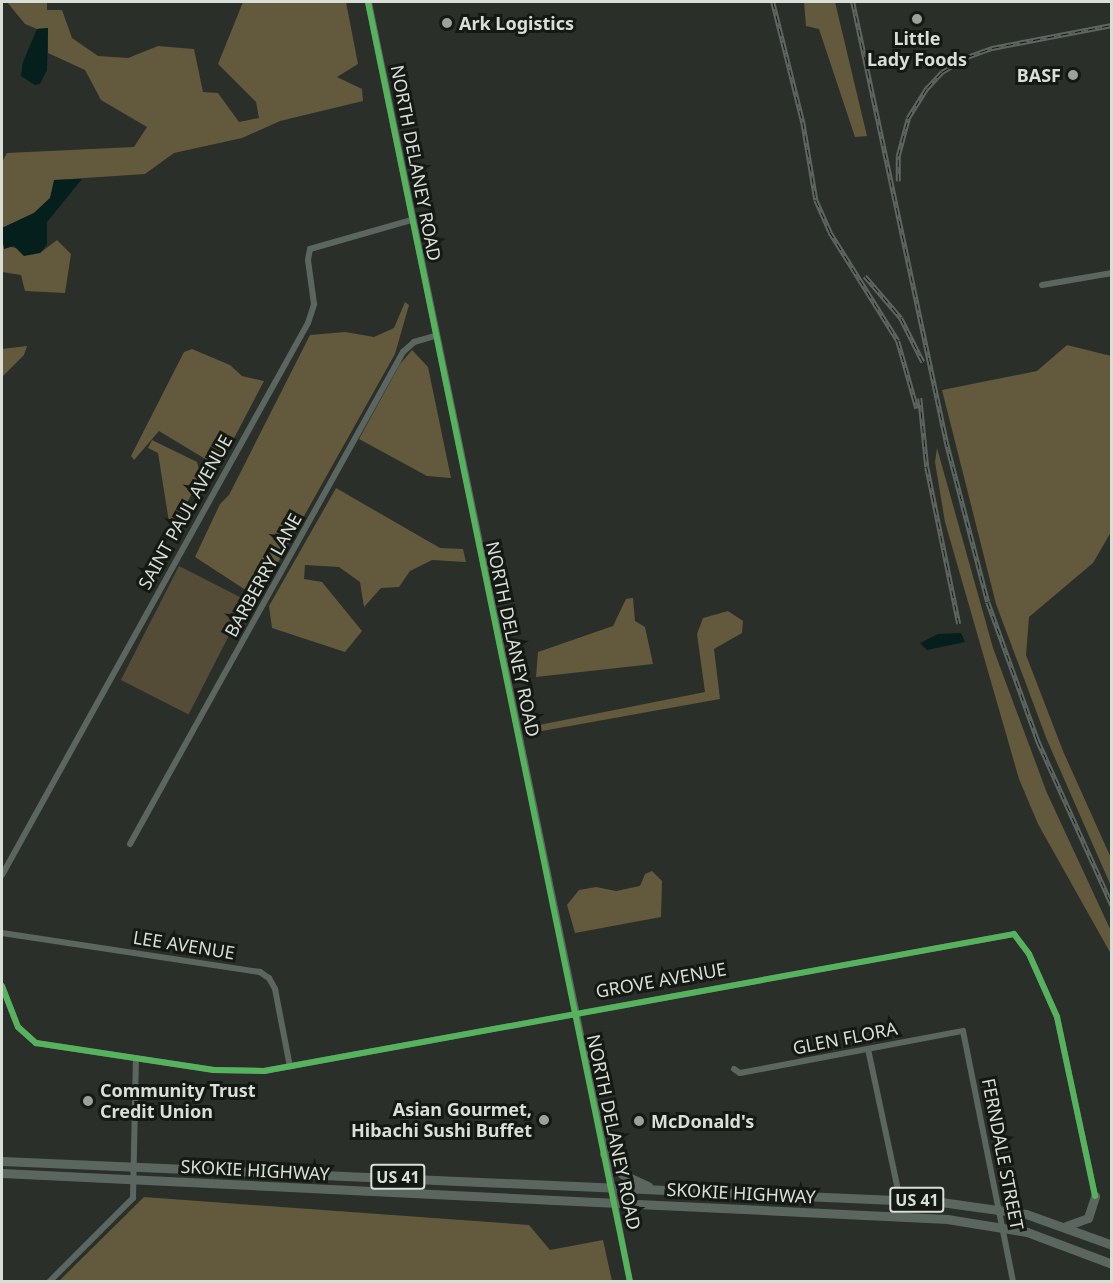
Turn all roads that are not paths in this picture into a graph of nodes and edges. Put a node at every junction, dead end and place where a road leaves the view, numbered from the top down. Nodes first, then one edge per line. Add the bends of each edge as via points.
1 (368, 2) edge
2 (412, 220) junction
3 (1112, 273) edge
4 (1042, 285) dead end
5 (435, 336) junction
6 (130, 844) dead end
7 (2, 875) edge
8 (2, 933) edge
9 (2, 986) edge
10 (574, 1012) junction
11 (963, 1031) joint
12 (868, 1049) junction
13 (136, 1058) junction
14 (290, 1067) junction
15 (734, 1069) dead end
16 (604, 1154) junction
17 (2, 1161) edge
18 (133, 1166) junction
19 (2, 1173) edge
20 (133, 1180) junction
21 (611, 1186) junction
22 (653, 1189) junction
23 (1095, 1196) joint
24 (900, 1200) junction
25 (615, 1204) junction
26 (999, 1209) junction
27 (1002, 1226) junction
28 (1066, 1226) junction
29 (1112, 1245) edge
30 (1112, 1264) edge
31 (49, 1281) edge
32 (630, 1281) edge
33 (1013, 1281) edge

1 - 2 street, NORTH DELANEY ROAD
2 - 5 street, NORTH DELANEY ROAD
2 - 7 street, SAINT PAUL AVENUE via 310,249 314,298 308,323
3 - 4 street
5 - 6 street, BARBERRY LANE via 414,342 402,352
5 - 10 street, NORTH DELANEY ROAD
8 - 14 street, LEE AVENUE via 260,972 269,978 274,989
9 - 13 street via 18,1027 28,1039
10 - 14 street, GROVE AVENUE
10 - 16 street, NORTH DELANEY ROAD
10 - 23 street, GROVE AVENUE via 1014,933 1029,954 1057,1017
11 - 12 street, GLEN FLORA
11 - 26 street, FERNDALE STREET
12 - 15 street, GLEN FLORA via 740,1073
12 - 24 street
13 - 14 street, GROVE AVENUE via 228,1071
13 - 18 street
16 - 21 street, NORTH DELANEY ROAD
16 - 22 highway via 622,1174
17 - 18 highway, SKOKIE HIGHWAY / US 41
18 - 20 street
18 - 21 highway, SKOKIE HIGHWAY / US 41
19 - 20 highway, SKOKIE HIGHWAY / US 41
20 - 25 highway, SKOKIE HIGHWAY / US 41
20 - 31 street via 133,1197
21 - 22 highway, SKOKIE HIGHWAY / US 41
21 - 25 street, NORTH DELANEY ROAD
22 - 24 highway, SKOKIE HIGHWAY / US 41
23 - 28 highway via 1088,1218
24 - 26 highway, SKOKIE HIGHWAY / US 41
25 - 27 highway, SKOKIE HIGHWAY / US 41 via 906,1216
25 - 32 street, NORTH DELANEY ROAD
26 - 27 street, FERNDALE STREET
26 - 28 highway, SKOKIE HIGHWAY / US 41
27 - 30 highway, SKOKIE HIGHWAY / US 41 via 1052,1240
27 - 33 street, FERNDALE STREET
28 - 29 highway, SKOKIE HIGHWAY / US 41

